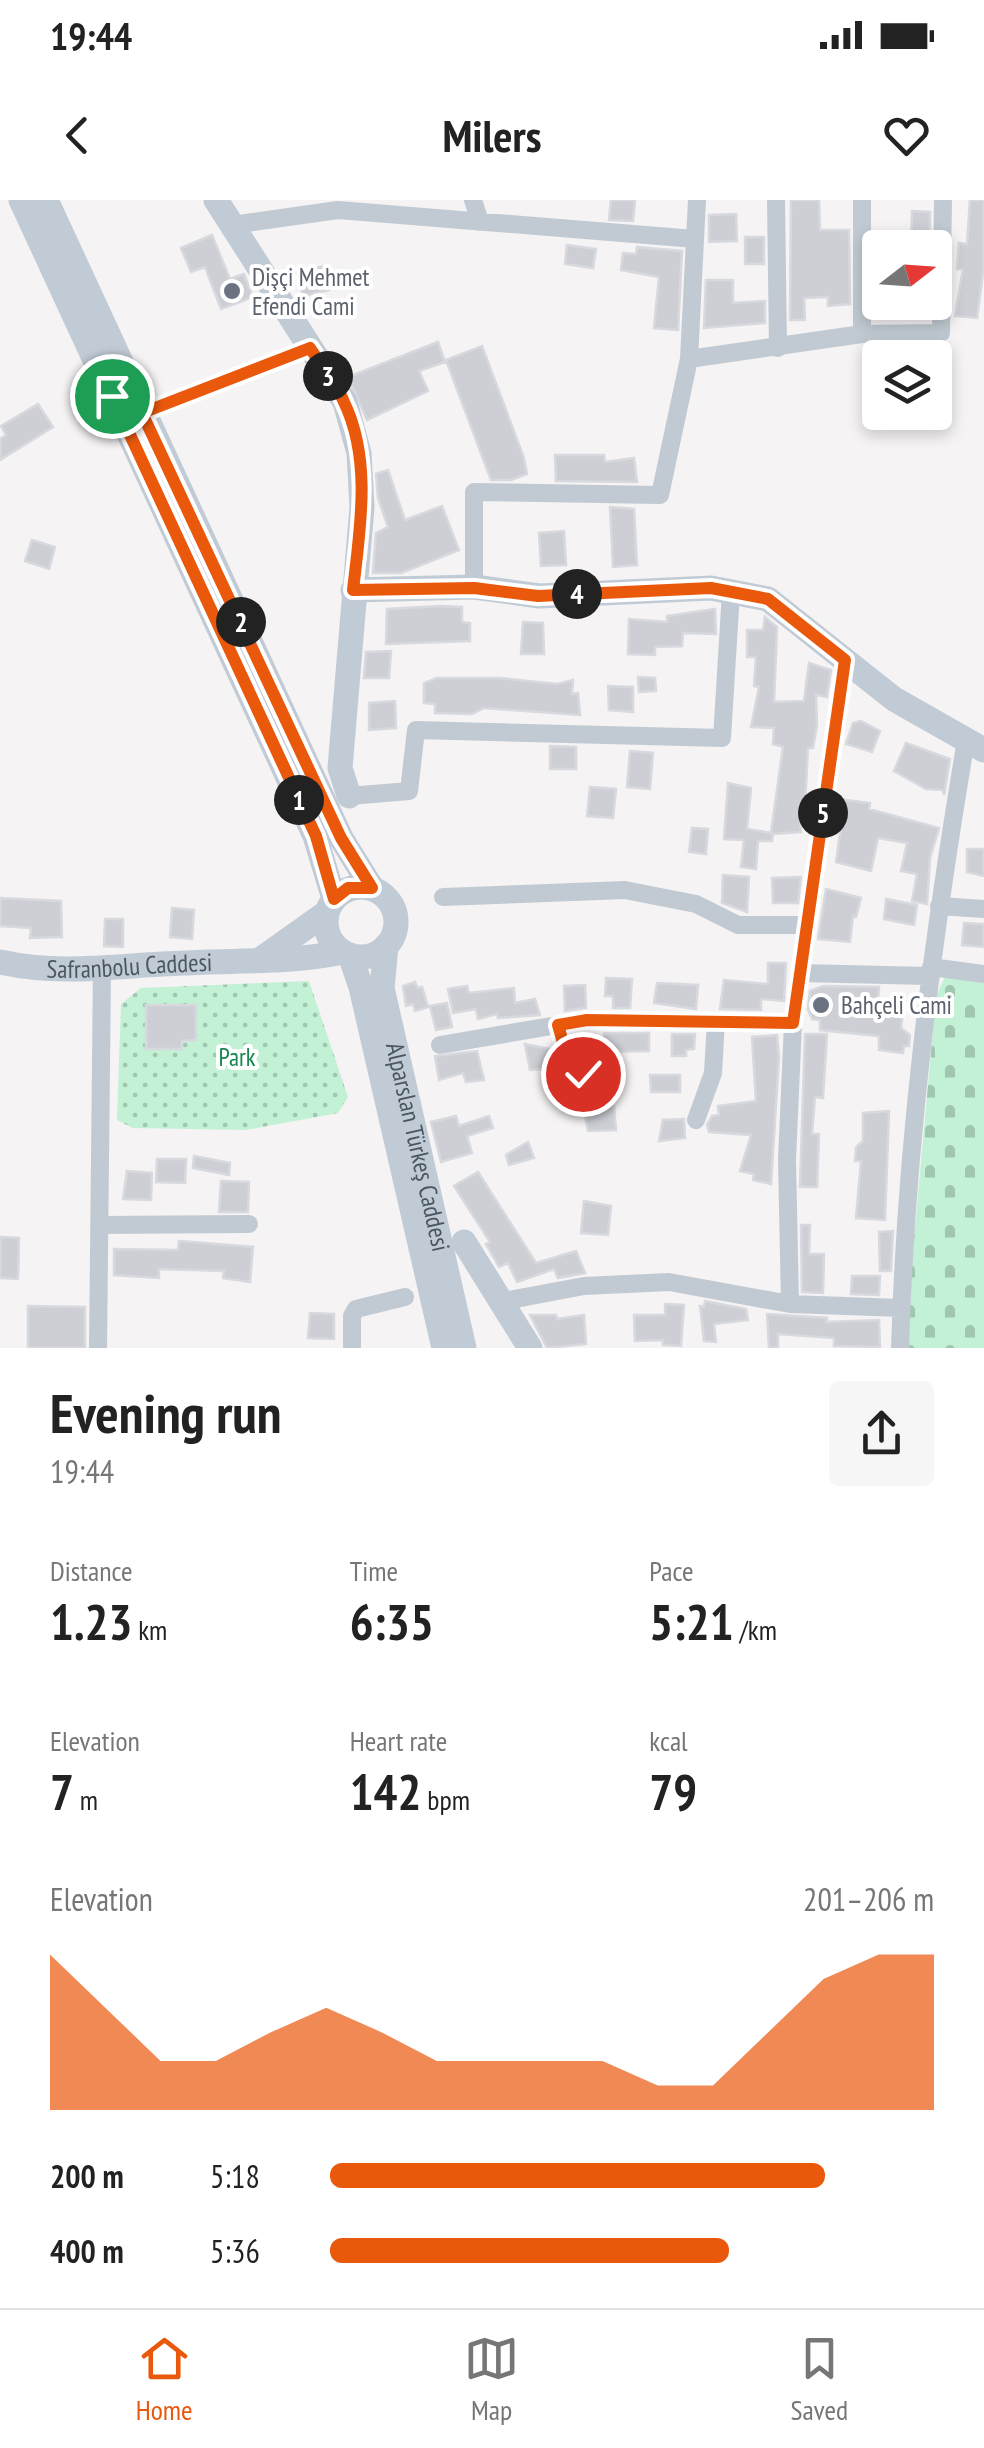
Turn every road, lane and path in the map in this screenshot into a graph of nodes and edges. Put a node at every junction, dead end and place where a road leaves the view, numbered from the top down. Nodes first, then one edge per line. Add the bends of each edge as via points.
1 (21, 200) edge
2 (46, 200) edge
3 (216, 200) edge
4 (473, 200) edge
5 (697, 200) edge
6 (776, 200) edge
7 (862, 200) edge
8 (943, 200) edge
9 (480, 222) junction
10 (232, 225) junction
11 (695, 239) junction
12 (862, 334) junction
13 (310, 348) junction
14 (778, 348) junction
15 (690, 358) junction
16 (142, 413) junction
17 (474, 588) junction
18 (353, 590) junction
19 (731, 592) junction
20 (845, 660) junction
21 (975, 745) edge
22 (349, 796) joint
23 (372, 888) junction
24 (443, 898) dead end
25 (330, 906) junction
26 (939, 906) junction
27 (984, 909) edge
28 (807, 925) junction
29 (386, 946) junction
30 (347, 954) junction
31 (260, 959) junction
32 (0, 962) edge
33 (102, 970) junction
34 (930, 972) junction
35 (800, 973) junction
36 (984, 974) edge
37 (716, 1022) junction
38 (793, 1023) junction
39 (558, 1025) junction
40 (440, 1045) dead end
41 (590, 1104) dead end
42 (696, 1120) dead end
43 (250, 1224) dead end
44 (99, 1225) junction
45 (464, 1242) dead end
46 (405, 1298) dead end
47 (504, 1301) junction
48 (790, 1304) junction
49 (901, 1308) junction
50 (98, 1348) edge
51 (352, 1348) edge
52 (444, 1348) edge
53 (464, 1348) edge
54 (530, 1348) edge
55 (900, 1348) edge

1 - 25 main road via 316,836
2 - 16 main road
3 - 10 main road
4 - 9 street
5 - 11 street
6 - 14 street
7 - 12 street
8 - 12 street via 941,333
9 - 10 street via 338,210
9 - 11 street
10 - 13 main road
11 - 15 street
12 - 14 street
13 - 16 street
13 - 18 main road via 345,402 359,453 362,507
14 - 15 street
15 - 17 street via 660,496 474,492
16 - 23 main road via 341,838
17 - 18 main road
17 - 19 main road via 538,596
18 - 22 main road via 340,768
19 - 20 main road via 768,599
19 - 22 street via 722,738 416,730 409,791
20 - 21 main road via 894,699
20 - 28 street
21 - 26 street
23 - 25 main road via 348,888
23 - 29 main road via 395,913
24 - 28 street via 626,890 696,904 738,926
25 - 30 main road via 328,936
25 - 31 main road
26 - 27 street
26 - 34 street
28 - 35 street
29 - 30 main road via 365,957
29 - 53 main road, Alparslan Türkeş Caddesi via 382,988
30 - 31 main road, Safranbolu Caddesi
30 - 52 main road, Alparslan Türkeş Caddesi via 362,987
31 - 33 main road, Safranbolu Caddesi
32 - 33 main road, Safranbolu Caddesi via 41,971
33 - 44 street
34 - 35 street via 862,978
34 - 36 street
34 - 49 street via 905,1189
35 - 38 street
37 - 38 street
37 - 39 street
37 - 42 street via 713,1073
38 - 48 street
39 - 40 street
39 - 41 street
43 - 44 street
44 - 50 street
45 - 47 main road
46 - 51 street via 356,1309
47 - 48 street via 584,1286 669,1282
47 - 54 main road
48 - 49 street
49 - 55 street

